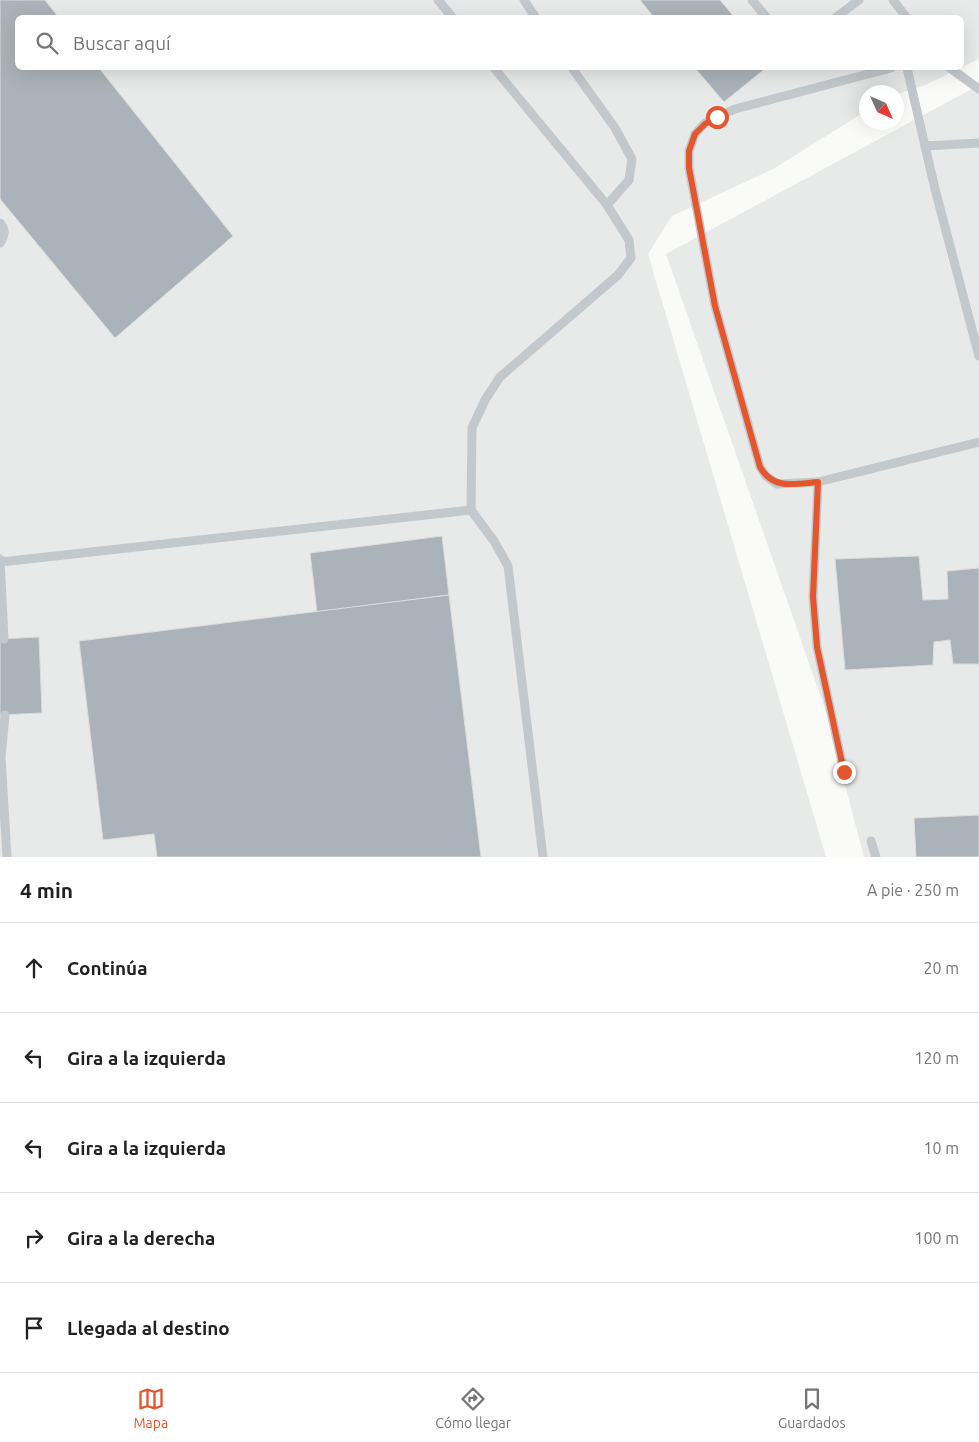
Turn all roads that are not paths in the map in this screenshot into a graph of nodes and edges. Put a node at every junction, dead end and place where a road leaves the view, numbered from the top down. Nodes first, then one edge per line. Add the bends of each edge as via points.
1 (438, 0) edge
2 (524, 0) edge
3 (752, 0) edge
4 (859, 0) edge
5 (893, 0) edge
6 (450, 15) edge
7 (534, 15) edge
8 (764, 15) edge
9 (839, 15) edge
10 (905, 15) edge
11 (496, 70) edge
12 (573, 70) edge
13 (883, 70) edge
14 (908, 70) edge
15 (953, 70) edge
16 (979, 89) edge
17 (979, 143) edge
18 (926, 146) junction
19 (607, 205) junction
20 (0, 223) edge
21 (0, 242) edge
22 (979, 356) edge
23 (979, 442) edge
24 (818, 482) junction
25 (471, 510) junction
26 (0, 560) edge
27 (4, 638) dead end
28 (5, 715) dead end
29 (1, 757) edge
30 (844, 772) dead end
31 (871, 841) dead end
32 (7, 857) edge
33 (543, 857) edge
34 (876, 857) edge

1 - 6 lane
2 - 7 lane
3 - 8 lane
4 - 9 lane
5 - 10 lane
11 - 19 lane
12 - 19 lane via 615,128 632,160 629,180
13 - 24 lane via 736,109 705,124 695,134 689,151 694,198 715,306 760,467 777,484
14 - 18 lane
15 - 16 lane
17 - 18 lane
18 - 22 lane
19 - 25 lane via 629,240 630,258 618,275 500,377 485,400 472,428
20 - 21 lane via 4,236
23 - 24 lane
24 - 30 lane via 813,597 817,647
25 - 26 lane
25 - 33 lane via 508,566
26 - 27 lane
28 - 29 lane
29 - 32 lane
31 - 34 lane

